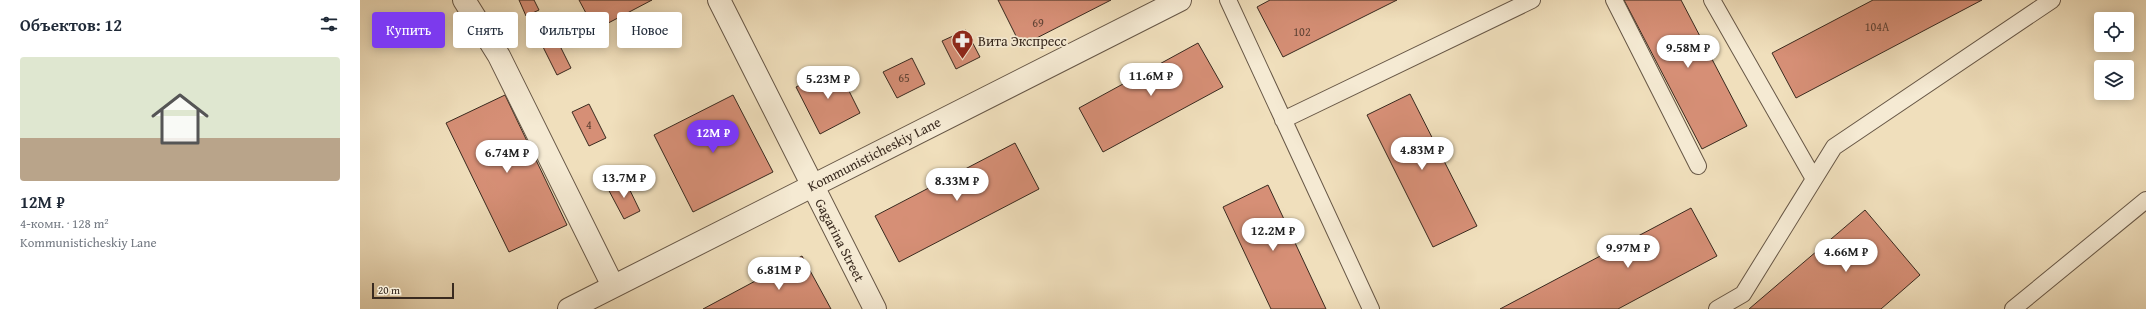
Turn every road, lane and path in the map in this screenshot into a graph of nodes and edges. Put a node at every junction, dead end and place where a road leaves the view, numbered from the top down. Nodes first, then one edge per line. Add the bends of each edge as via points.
1 (464, 0) edge
2 (719, 0) edge
3 (1180, 0) edge
4 (1228, 0) edge
5 (1532, 0) edge
6 (1614, 0) edge
7 (1712, 0) edge
8 (2052, 0) edge
9 (1283, 120) junction
10 (1698, 166) dead end
11 (1814, 179) junction
12 (812, 185) junction
13 (2146, 200) edge
14 (613, 286) junction
15 (569, 309) edge
16 (875, 309) edge
17 (1371, 309) edge
18 (1717, 309) edge
19 (2014, 309) edge

1 - 14 street via 499,56
2 - 12 street, Gagarina Street
3 - 12 street, Kommunisticheskiy Lane
4 - 9 lane
5 - 9 lane
6 - 10 lane
7 - 11 lane
8 - 11 lane via 1834,147
9 - 17 lane
11 - 18 lane via 1743,294
12 - 14 street, Kommunisticheskiy Lane
12 - 16 street, Gagarina Street
13 - 19 lane
14 - 15 street, Kommunisticheskiy Lane

